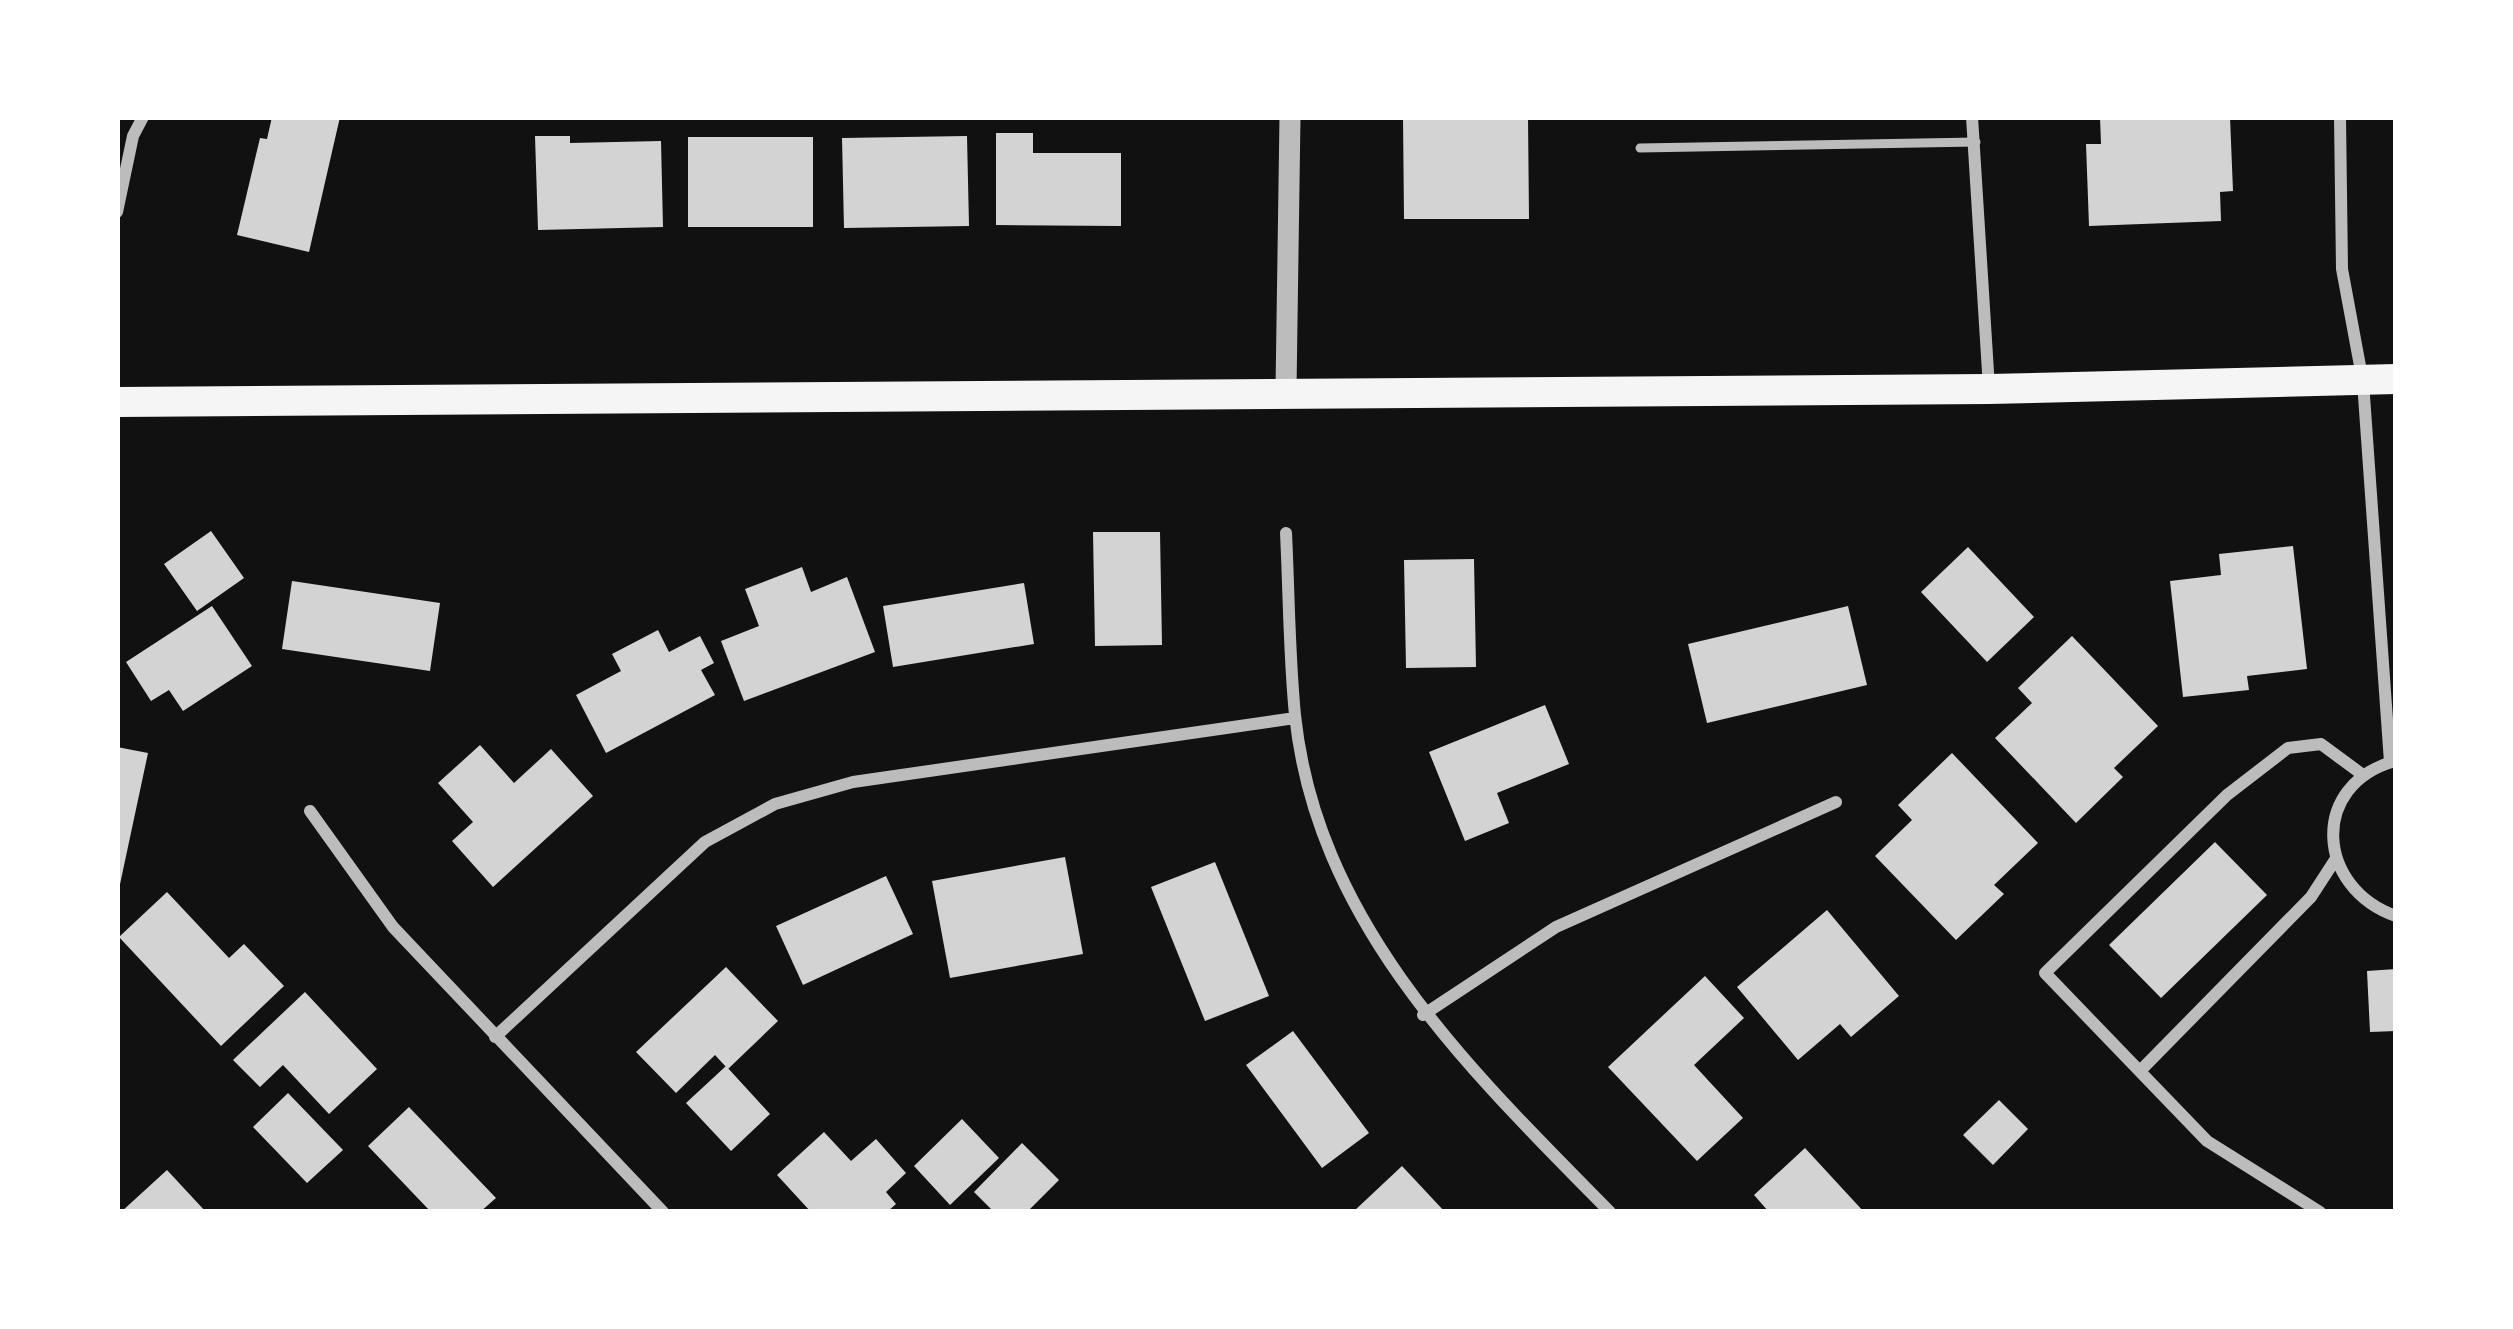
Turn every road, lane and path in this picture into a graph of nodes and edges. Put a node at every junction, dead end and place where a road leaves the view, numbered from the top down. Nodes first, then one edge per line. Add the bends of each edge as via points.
1 (142, 117) edge
2 (1290, 117) edge
3 (1972, 117) edge
4 (2340, 117) edge
5 (1976, 142) junction
6 (1640, 148) dead end
7 (117, 212) edge
8 (2396, 379) edge
9 (2363, 382) junction
10 (1989, 389) junction
11 (1286, 390) junction
12 (117, 402) edge
13 (1286, 532) dead end
14 (1295, 718) junction
15 (2393, 761) edge
16 (2363, 776) junction
17 (1836, 802) dead end
18 (310, 811) dead end
19 (2335, 860) junction
20 (2396, 916) edge
21 (1423, 1015) junction
22 (495, 1037) junction
23 (2141, 1070) junction
24 (663, 1212) edge
25 (1610, 1212) edge
26 (2320, 1212) edge

1 - 7 street
2 - 11 street
3 - 5 street
4 - 9 street via 2342,269
5 - 6 lane
5 - 10 street
8 - 9 main road
9 - 10 main road
9 - 15 street
10 - 11 main road
11 - 12 main road
13 - 14 street
14 - 21 street via 1334,859 1366,928
14 - 22 street via 853,782 776,804 705,842
15 - 16 street
16 - 19 street via 2342,799
16 - 23 street via 2320,744 2288,748 2228,795 2045,973
17 - 21 street via 1556,927
18 - 22 street via 393,927
19 - 20 street via 2349,888
19 - 23 street via 2311,897
21 - 25 street
22 - 24 street
23 - 26 street via 2206,1141

